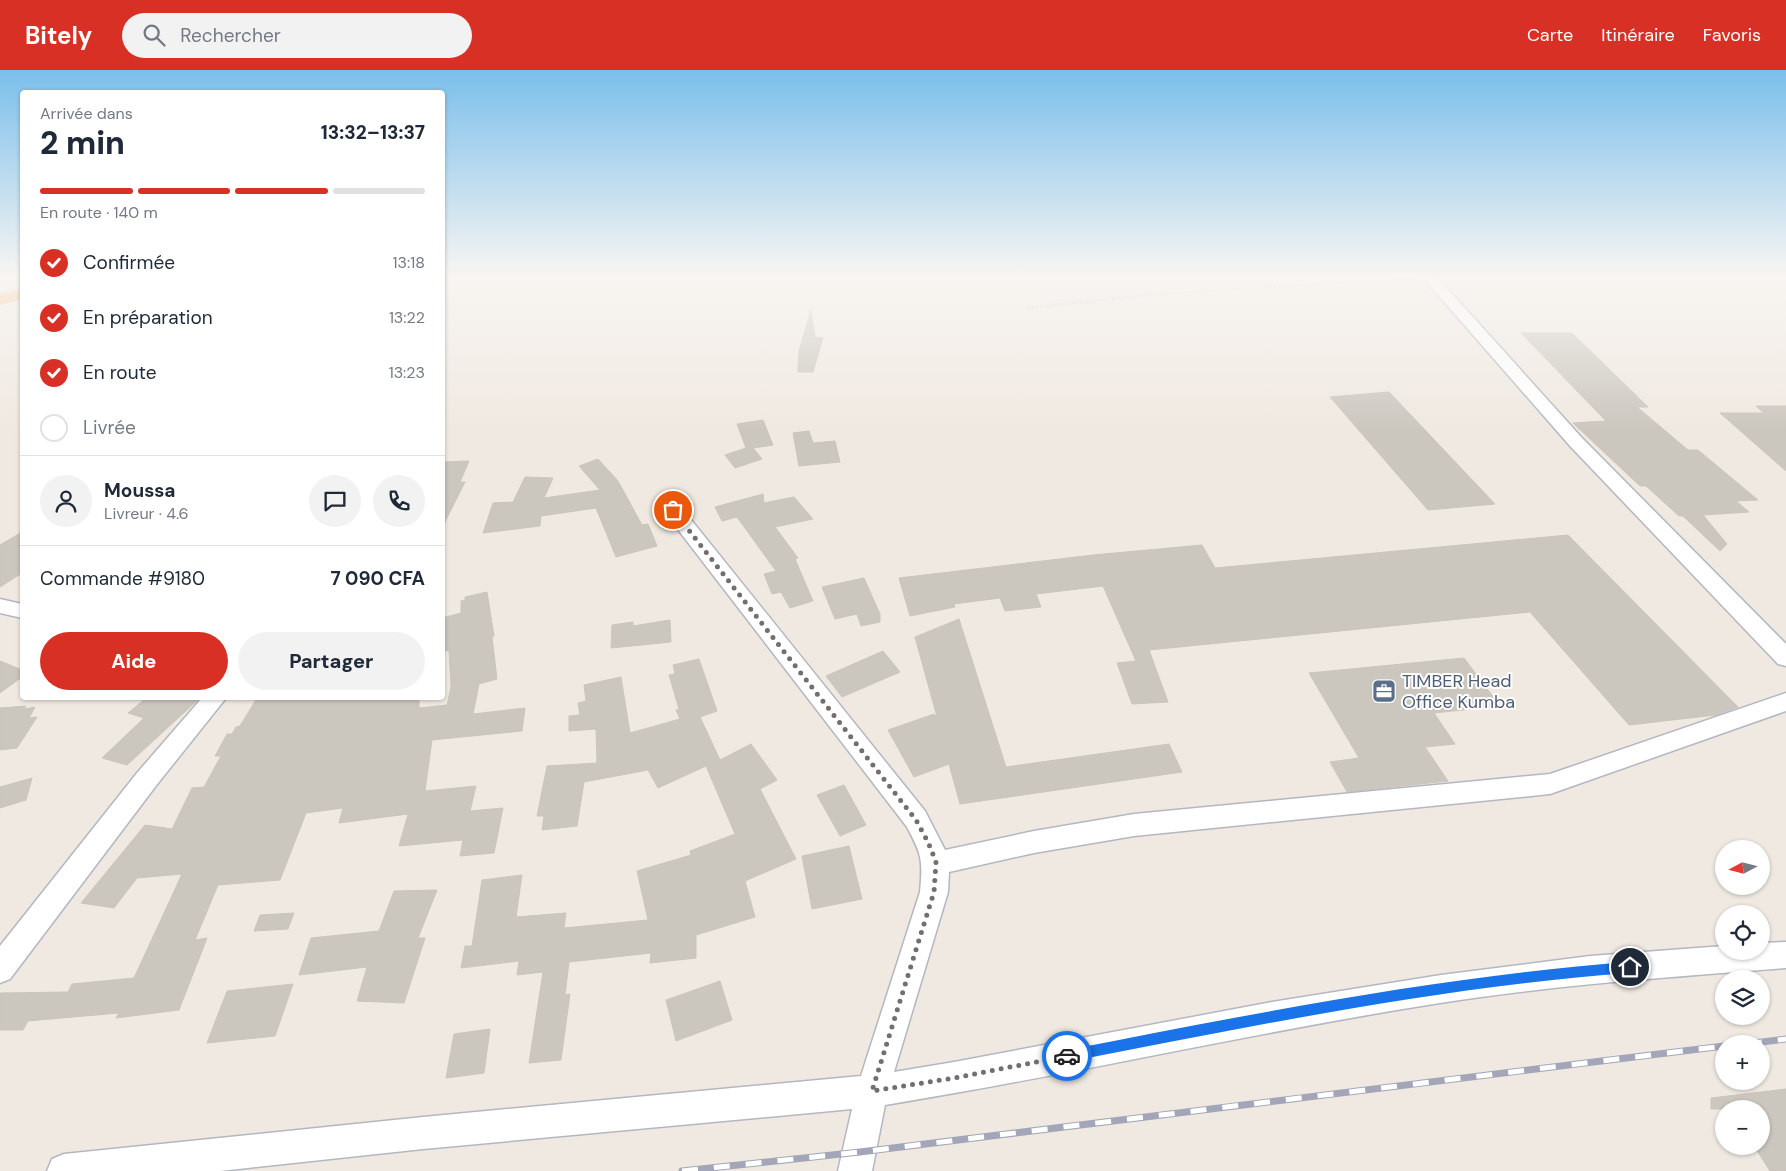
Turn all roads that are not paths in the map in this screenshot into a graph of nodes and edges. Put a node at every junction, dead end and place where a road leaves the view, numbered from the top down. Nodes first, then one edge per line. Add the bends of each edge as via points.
1 (1475, 327) edge
2 (673, 510) dead end
3 (1786, 658) edge
4 (213, 700) edge
5 (1786, 702) edge
6 (936, 862) junction
7 (1786, 956) edge
8 (0, 969) edge
9 (872, 1091) junction
10 (64, 1171) edge
11 (855, 1171) edge

1 - 3 street via 1576,442
2 - 6 street via 916,820
4 - 8 street via 146,780
5 - 6 street via 1550,784 1134,825
6 - 9 street via 934,892
7 - 9 street via 1590,970 1441,989 1272,1016
9 - 10 street
9 - 11 street

